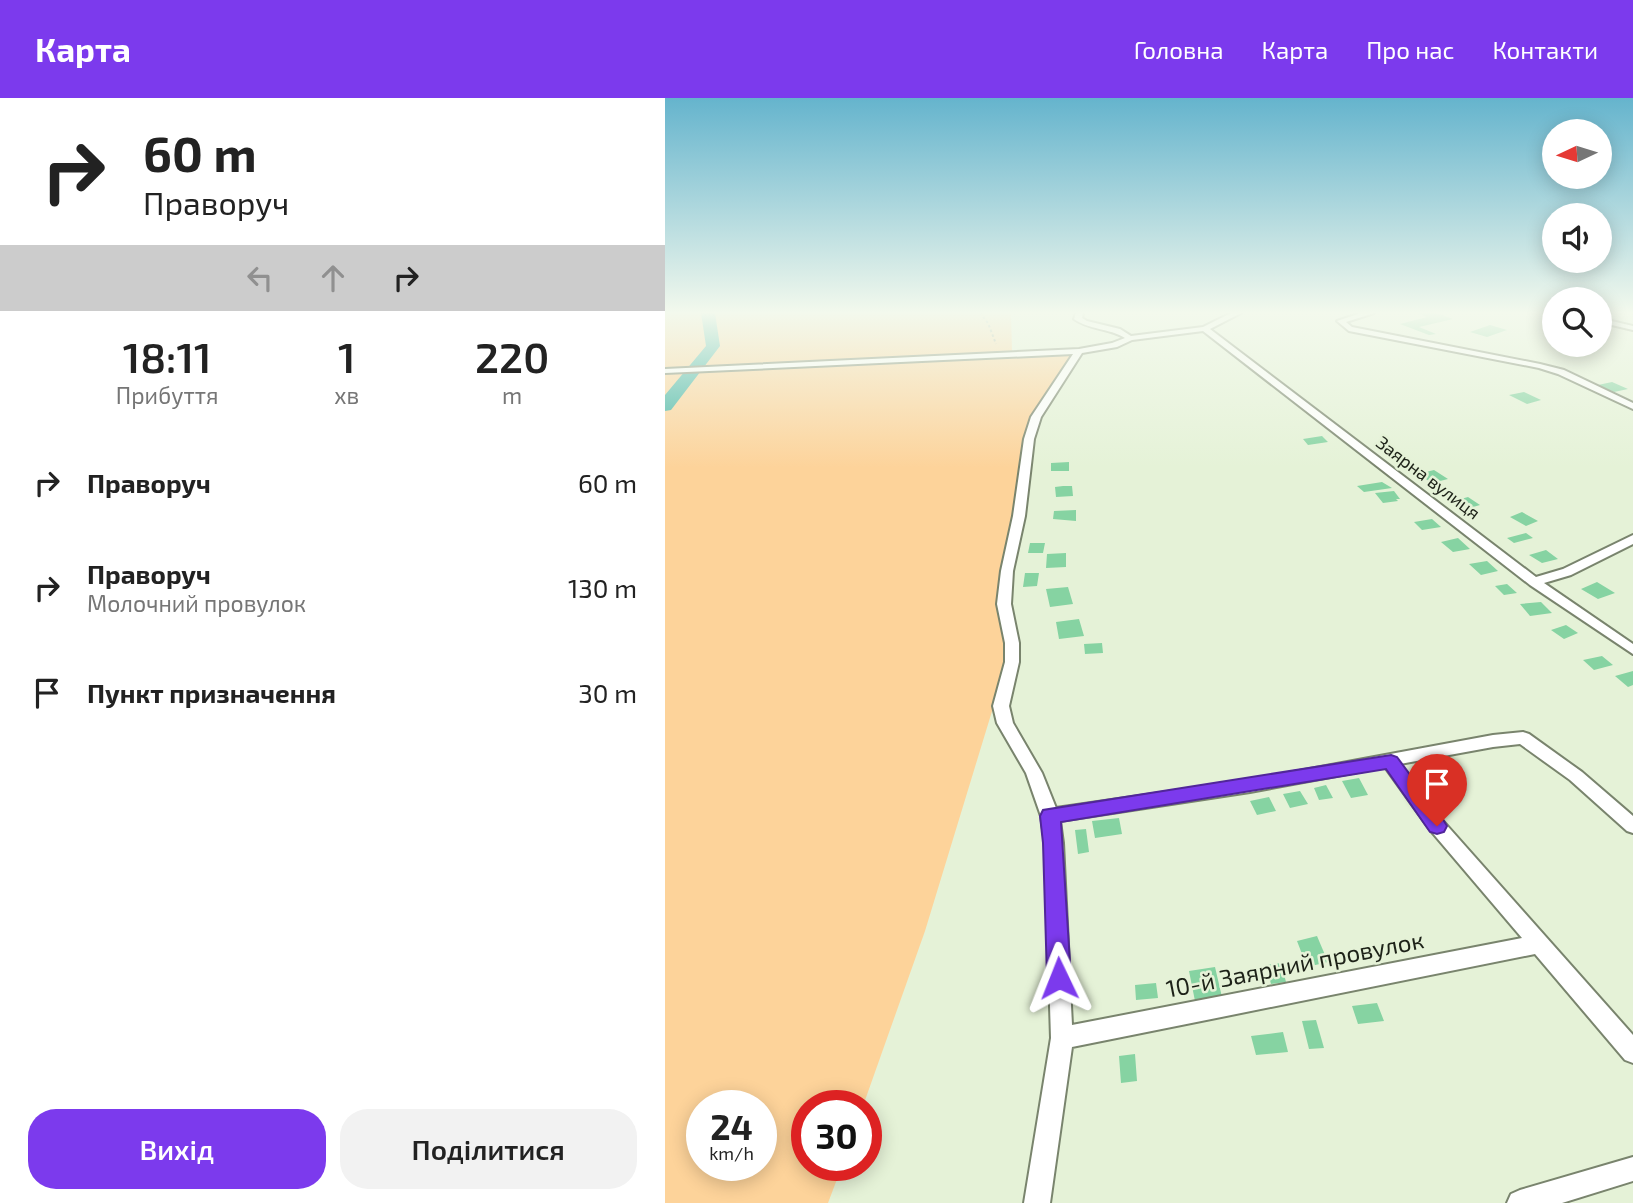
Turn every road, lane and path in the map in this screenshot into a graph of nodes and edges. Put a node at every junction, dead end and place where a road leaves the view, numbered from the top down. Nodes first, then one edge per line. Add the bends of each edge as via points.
1 (788, 365) edge
2 (1071, 365) edge
3 (1251, 365) edge
4 (1533, 365) edge
5 (665, 371) edge
6 (1633, 406) edge
7 (1633, 540) edge
8 (1534, 582) junction
9 (1633, 650) edge
10 (1391, 762) junction
11 (1050, 816) junction
12 (1633, 825) edge
13 (1538, 944) junction
14 (1062, 1038) junction
15 (1633, 1052) edge
16 (1633, 1169) edge
17 (1038, 1203) edge
18 (1520, 1203) edge

1 - 5 street
2 - 11 street via 1036,417 1029,439 1004,604 1012,662 1001,706
3 - 8 street, Заярна вулиця
4 - 6 street via 1561,372
7 - 8 street via 1567,572
8 - 9 street, Заярна вулиця
10 - 11 street
10 - 12 street via 1523,738
10 - 13 street via 1437,826
11 - 14 street
13 - 14 street, 10-й Заярний провулок
13 - 15 street
14 - 17 street
16 - 18 street

